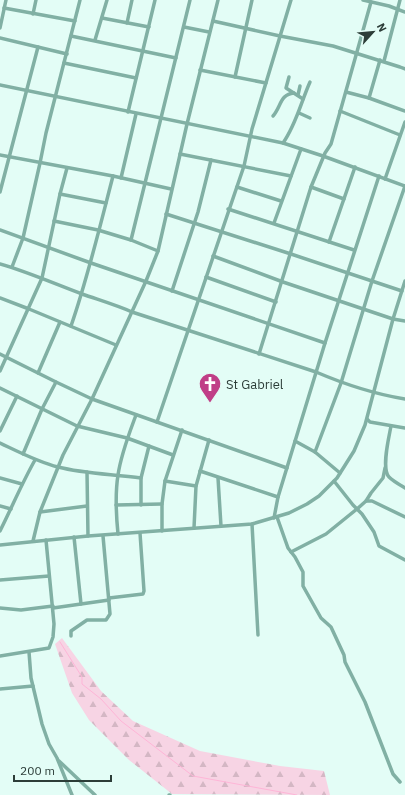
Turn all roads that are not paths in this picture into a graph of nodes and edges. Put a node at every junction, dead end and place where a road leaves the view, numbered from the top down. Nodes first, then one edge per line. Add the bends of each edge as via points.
1 (6, 0) edge
2 (36, 0) edge
3 (80, 0) edge
4 (107, 0) edge
5 (132, 0) edge
6 (155, 0) edge
7 (190, 0) edge
8 (218, 0) edge
9 (252, 0) edge
10 (291, 0) edge
11 (363, 0) edge
12 (400, 0) edge
13 (372, 2) junction
14 (4, 8) junction
15 (399, 10) junction
16 (405, 12) edge
17 (33, 14) junction
18 (102, 18) junction
19 (213, 21) junction
20 (75, 22) junction
21 (127, 23) junction
22 (149, 27) junction
23 (184, 27) junction
24 (0, 28) edge
25 (245, 28) junction
26 (209, 32) junction
27 (71, 36) junction
28 (280, 36) junction
29 (0, 38) edge
30 (95, 40) junction
31 (38, 47) junction
32 (144, 50) junction
33 (357, 53) junction
34 (67, 54) junction
35 (176, 58) junction
36 (380, 60) junction
37 (384, 61) junction
38 (64, 63) junction
39 (200, 70) junction
40 (405, 70) edge
41 (235, 77) junction
42 (289, 77) dead end
43 (136, 78) junction
44 (310, 82) dead end
45 (266, 83) junction
46 (0, 85) edge
47 (300, 86) dead end
48 (27, 90) junction
49 (346, 92) junction
50 (296, 94) junction
51 (55, 97) junction
52 (303, 98) junction
53 (369, 98) junction
54 (340, 111) junction
55 (405, 111) edge
56 (128, 112) junction
57 (299, 113) junction
58 (136, 114) junction
59 (273, 116) dead end
60 (161, 118) junction
61 (310, 118) dead end
62 (405, 122) edge
63 (187, 124) junction
64 (400, 135) junction
65 (250, 137) junction
66 (283, 143) junction
67 (301, 149) junction
68 (180, 154) junction
69 (0, 155) edge
70 (323, 156) junction
71 (9, 157) junction
72 (210, 160) junction
73 (40, 163) junction
74 (244, 166) junction
75 (355, 167) junction
76 (67, 168) junction
77 (113, 176) junction
78 (290, 176) junction
79 (378, 176) junction
80 (120, 178) junction
81 (384, 178) junction
82 (145, 183) junction
83 (405, 186) edge
84 (237, 187) junction
85 (311, 187) junction
86 (171, 190) junction
87 (0, 192) edge
88 (60, 194) junction
89 (344, 199) junction
90 (281, 201) junction
91 (106, 203) junction
92 (228, 209) junction
93 (166, 214) junction
94 (54, 221) junction
95 (194, 223) junction
96 (274, 223) junction
97 (0, 230) edge
98 (98, 230) junction
99 (221, 232) junction
100 (297, 232) junction
101 (23, 238) junction
102 (131, 240) junction
103 (330, 242) junction
104 (48, 247) junction
105 (354, 250) junction
106 (158, 251) junction
107 (291, 254) junction
108 (213, 256) junction
109 (91, 263) junction
110 (0, 264) edge
111 (12, 267) junction
112 (348, 273) junction
113 (206, 277) junction
114 (42, 278) junction
115 (372, 281) junction
116 (405, 281) edge
117 (146, 282) junction
118 (283, 282) junction
119 (172, 291) junction
120 (402, 291) junction
121 (82, 294) junction
122 (0, 298) edge
123 (198, 300) junction
124 (339, 300) junction
125 (276, 302) junction
126 (29, 309) junction
127 (364, 309) junction
128 (132, 312) junction
129 (393, 319) junction
130 (405, 321) edge
131 (60, 322) junction
132 (268, 323) junction
133 (71, 326) junction
134 (188, 330) junction
135 (325, 343) junction
136 (116, 345) junction
137 (0, 354) edge
138 (259, 354) junction
139 (6, 357) junction
140 (0, 371) edge
141 (316, 372) junction
142 (38, 373) junction
143 (56, 382) junction
144 (341, 383) junction
145 (0, 388) edge
146 (373, 391) junction
147 (17, 396) junction
148 (92, 399) junction
149 (405, 399) edge
150 (42, 409) junction
151 (136, 415) junction
152 (366, 419) junction
153 (157, 422) junction
154 (77, 426) junction
155 (391, 426) junction
156 (405, 428) edge
157 (0, 430) edge
158 (182, 430) junction
159 (127, 438) junction
160 (209, 440) junction
161 (295, 441) junction
162 (0, 443) edge
163 (149, 446) junction
164 (315, 452) junction
165 (23, 454) junction
166 (173, 455) junction
167 (35, 460) junction
168 (58, 467) junction
169 (287, 468) junction
170 (385, 468) junction
171 (200, 471) junction
172 (87, 472) junction
173 (340, 474) junction
174 (118, 475) junction
175 (0, 478) edge
176 (141, 478) junction
177 (218, 478) junction
178 (165, 481) junction
179 (334, 481) junction
180 (22, 484) junction
181 (196, 486) junction
182 (405, 488) edge
183 (278, 497) junction
184 (366, 501) junction
185 (162, 504) junction
186 (116, 505) junction
187 (141, 505) junction
188 (0, 506) edge
189 (87, 506) junction
190 (11, 509) junction
191 (357, 509) junction
192 (40, 512) junction
193 (275, 517) junction
194 (405, 517) edge
195 (252, 524) junction
196 (221, 526) junction
197 (194, 528) junction
198 (0, 531) edge
199 (162, 531) junction
200 (140, 533) junction
201 (118, 534) junction
202 (88, 536) junction
203 (103, 536) junction
204 (74, 537) junction
205 (46, 540) junction
206 (33, 541) junction
207 (0, 545) edge
208 (291, 552) junction
209 (405, 560) edge
210 (49, 576) junction
211 (0, 580) edge
212 (109, 599) junction
213 (81, 604) junction
214 (53, 607) junction
215 (0, 608) edge
216 (258, 635) dead end
217 (71, 636) dead end
218 (29, 652) junction
219 (0, 656) edge
220 (33, 686) junction
221 (0, 689) edge
222 (57, 758) junction
223 (400, 782) dead end
224 (72, 795) edge
225 (96, 795) edge

1 - 14 street
2 - 17 street
3 - 20 street
4 - 18 street
5 - 21 street
6 - 22 street
7 - 23 street
8 - 19 street
9 - 25 street
10 - 28 street
11 - 13 street
12 - 15 street
13 - 15 street
13 - 33 street
14 - 17 street
14 - 24 street
15 - 16 street
15 - 37 street
17 - 20 street
18 - 21 street
18 - 30 street
19 - 25 street
19 - 26 street
20 - 27 street
21 - 22 street
22 - 32 street
23 - 26 street
23 - 35 street
25 - 28 street
25 - 41 street
26 - 39 street
27 - 30 street
27 - 34 street
28 - 33 street
28 - 45 street
29 - 31 street
30 - 32 street
31 - 34 street
31 - 48 street
32 - 35 street
32 - 43 street
33 - 36 street
33 - 49 street
34 - 38 street
35 - 60 street
36 - 37 street
36 - 53 street
37 - 40 street
38 - 43 street
38 - 51 street
39 - 41 street
39 - 63 street
41 - 45 street
42 - 50 street via 286,88
43 - 56 street
44 - 52 street
45 - 65 street
46 - 48 street
47 - 50 street
48 - 51 street
48 - 71 street
49 - 53 street
49 - 54 street
50 - 52 street
50 - 59 street via 289,93 283,98
51 - 56 street
51 - 73 street
52 - 57 street
53 - 55 street
54 - 64 street
54 - 70 street via 331,144
56 - 58 street
57 - 61 street
57 - 66 street
58 - 60 street
58 - 80 street
60 - 63 street
60 - 82 street
62 - 64 street
63 - 65 street
63 - 68 street
64 - 81 street
65 - 66 street
65 - 74 street
66 - 67 street
67 - 70 street
67 - 78 street
68 - 72 street
68 - 86 street
69 - 71 street
70 - 75 street
70 - 85 street
71 - 73 street
71 - 87 street
72 - 74 street
72 - 95 street
73 - 76 street
73 - 101 street
74 - 78 street
74 - 84 street
75 - 79 street
75 - 89 street
76 - 77 street
76 - 88 street
77 - 80 street
77 - 91 street
78 - 90 street
79 - 81 street
79 - 105 street
80 - 82 street
81 - 83 street
82 - 86 street
82 - 102 street
83 - 115 street
84 - 90 street
84 - 92 street
85 - 89 street
85 - 100 street
86 - 93 street
88 - 91 street
88 - 94 street
89 - 103 street
90 - 96 street
91 - 98 street
92 - 96 street
92 - 99 street
93 - 95 street
93 - 106 street
94 - 98 street
94 - 104 street
95 - 99 street
95 - 119 street
96 - 100 street
97 - 101 street
98 - 102 street
98 - 109 street
99 - 107 street
99 - 108 street
100 - 103 street
100 - 107 street
101 - 104 street
101 - 111 street
102 - 106 street
103 - 105 street
104 - 109 street
104 - 114 street
105 - 112 street
106 - 117 street
107 - 112 street
107 - 118 street
108 - 113 street
108 - 118 street
109 - 117 street
109 - 121 street
110 - 111 street
111 - 114 street
112 - 115 street
112 - 124 street
113 - 123 street
113 - 125 street
114 - 121 street
114 - 126 street
115 - 120 street
115 - 127 street
116 - 120 street
117 - 119 street
117 - 128 street
118 - 124 street
118 - 125 street
119 - 123 street
120 - 129 street
121 - 128 street
121 - 133 street
122 - 126 street
123 - 132 street
123 - 134 street
124 - 127 street
124 - 135 street
125 - 132 street
126 - 131 street
126 - 139 street
127 - 129 street
127 - 144 street
128 - 134 street
128 - 136 street
129 - 130 street
129 - 146 street
131 - 133 street
131 - 142 street
132 - 135 street
132 - 138 street
133 - 136 street
134 - 138 street
134 - 153 street
135 - 141 street
136 - 148 street
137 - 139 street
138 - 141 street
139 - 140 street
139 - 142 street
141 - 144 street
141 - 161 street
142 - 143 street
143 - 148 street
143 - 150 street
144 - 146 street
144 - 164 street
145 - 147 street
146 - 149 street
146 - 152 street
147 - 150 street
147 - 157 street
148 - 151 street
148 - 154 street
150 - 154 street
150 - 165 street
151 - 153 street
151 - 159 street
152 - 155 street
152 - 173 street via 354,451
153 - 158 street
154 - 159 street
154 - 168 street
155 - 156 street
155 - 170 street
158 - 160 street
158 - 166 street
159 - 163 street
159 - 174 street
160 - 169 street
160 - 171 street
161 - 164 street
161 - 169 street
162 - 165 street
163 - 166 street
163 - 176 street
164 - 173 street
165 - 167 street
166 - 178 street
167 - 168 street
167 - 180 street
168 - 172 street
168 - 192 street
169 - 183 street
170 - 182 street via 388,476
170 - 184 street via 384,478
171 - 177 street
171 - 181 street
172 - 174 street
172 - 189 street
173 - 179 street
174 - 176 street
174 - 186 street
175 - 180 street
176 - 187 street
177 - 183 street
177 - 196 street
178 - 181 street
178 - 185 street
179 - 191 street
179 - 193 street via 307,504
180 - 190 street
181 - 197 street
183 - 193 street
184 - 191 street
184 - 194 street via 372,501
185 - 187 street
185 - 199 street
186 - 187 street
186 - 201 street
188 - 190 street
189 - 192 street
189 - 202 street
190 - 198 street
191 - 208 street via 326,534
191 - 209 street via 374,532 379,546
192 - 206 street
193 - 195 street
193 - 208 street
195 - 196 street
195 - 216 street
196 - 197 street
197 - 199 street
199 - 200 street
200 - 201 street
200 - 212 street via 144,591 141,594
201 - 203 street
202 - 203 street
202 - 204 street
203 - 212 street
204 - 205 street
204 - 213 street
205 - 206 street
205 - 210 street
206 - 207 street
208 - 223 street via 303,572 303,586 321,618 331,627 365,702 393,774
210 - 211 street
210 - 214 street
212 - 213 street
212 - 217 street via 110,614 106,620 84,621 71,631
213 - 214 street
214 - 215 street via 21,610
214 - 218 street via 53,637 49,648
218 - 219 street
218 - 220 street
220 - 221 street
220 - 222 street via 42,724
222 - 224 street
222 - 225 street

